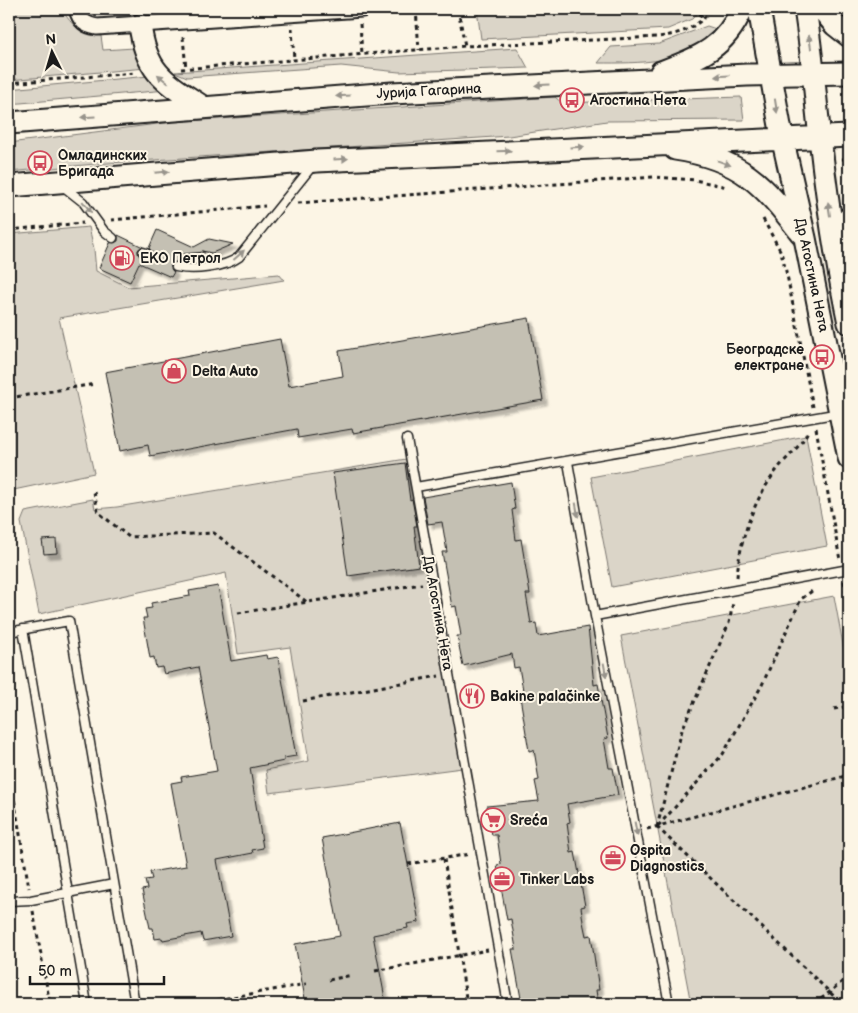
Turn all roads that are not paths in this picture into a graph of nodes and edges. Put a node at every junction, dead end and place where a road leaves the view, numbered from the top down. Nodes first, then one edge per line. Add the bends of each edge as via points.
1 (77, 9) edge
2 (358, 9) edge
3 (362, 9) edge
4 (742, 9) edge
5 (759, 9) edge
6 (805, 9) edge
7 (822, 9) edge
8 (140, 25) junction
9 (849, 36) edge
10 (849, 73) edge
11 (771, 74) junction
12 (815, 74) junction
13 (636, 80) junction
14 (203, 108) junction
15 (9, 123) edge
16 (820, 136) junction
17 (849, 136) edge
18 (782, 138) junction
19 (643, 144) junction
20 (317, 160) junction
21 (56, 181) junction
22 (9, 186) edge
23 (849, 218) edge
24 (112, 238) dead end
25 (805, 238) junction
26 (176, 267) dead end
27 (838, 275) junction
28 (849, 323) edge
29 (840, 413) junction
30 (407, 439) dead end
31 (849, 458) edge
32 (568, 462) junction
33 (416, 487) junction
34 (846, 570) edge
35 (595, 616) junction
36 (23, 629) junction
37 (9, 632) edge
38 (114, 884) junction
39 (68, 893) junction
40 (9, 901) edge
41 (87, 1004) edge
42 (135, 1004) edge
43 (508, 1004) edge
44 (669, 1004) edge

1 - 8 street via 86,25
2 - 3 street
2 - 8 street
4 - 13 main road via 728,34 709,52
5 - 11 main road, Др Агостина Нета
12 -> 6 main road, Др Агостина Нета
7 - 9 main road
14 -> 8 main road via 155,72 146,55
10 - 12 main road, Јурија Гагарина
11 - 12 main road, Јурија Гагарина
11 -> 13 main road, Јурија Гагарина
11 -> 18 main road, Др Агостина Нета
12 - 16 main road, Др Агостина Нета
13 -> 14 main road, Јурија Гагарина via 364,95
14 -> 15 main road, Јурија Гагарина
16 - 17 main road
16 - 18 main road
27 -> 16 main road, Др Агостина Нета
18 - 19 main road
18 - 25 main road, Др Агостина Нета
20 -> 19 main road
19 -> 25 main road via 684,150 745,173 766,190
21 -> 20 main road
26 -> 20 lane via 190,268 235,260
21 - 22 main road
21 -> 24 lane via 83,202
23 - 27 main road
25 - 29 main road, Др Агостина Нета
27 - 28 main road, Др Агостина Нета
29 - 31 main road, Др Агостина Нета
29 - 32 lane
30 - 33 lane, Др Агостина Нета
32 - 33 lane
32 -> 35 lane
33 - 43 lane, Др Агостина Нета
34 - 35 lane
35 -> 44 lane
36 - 37 lane
36 - 38 lane via 69,621
36 - 39 lane
38 - 39 lane
38 - 42 lane
39 - 40 lane
39 - 41 lane

